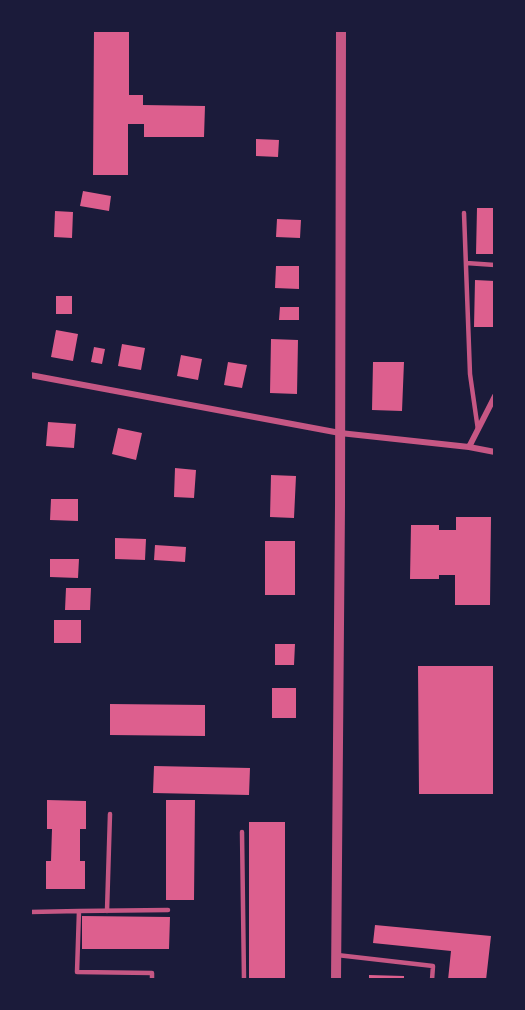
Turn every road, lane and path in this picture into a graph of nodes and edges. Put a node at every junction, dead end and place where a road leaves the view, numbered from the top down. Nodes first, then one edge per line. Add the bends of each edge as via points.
1 (341, 30) edge
2 (464, 213) dead end
3 (466, 263) junction
4 (495, 265) edge
5 (30, 375) edge
6 (495, 396) edge
7 (478, 430) junction
8 (340, 433) junction
9 (469, 447) junction
10 (495, 452) edge
11 (110, 813) dead end
12 (242, 832) dead end
13 (168, 910) dead end
14 (79, 911) junction
15 (107, 911) junction
16 (30, 912) edge
17 (337, 955) junction
18 (152, 980) edge
19 (244, 980) edge
20 (336, 980) edge
21 (432, 980) edge

1 - 8 street
2 - 3 lane
3 - 4 lane
3 - 7 lane via 470,374
5 - 8 street
6 - 7 street
7 - 9 street
8 - 9 street
8 - 17 street
9 - 10 street
11 - 15 lane
12 - 19 lane
13 - 15 lane
14 - 15 lane
14 - 16 lane
14 - 18 lane via 77,972 152,973
17 - 20 street
17 - 21 lane via 433,966

